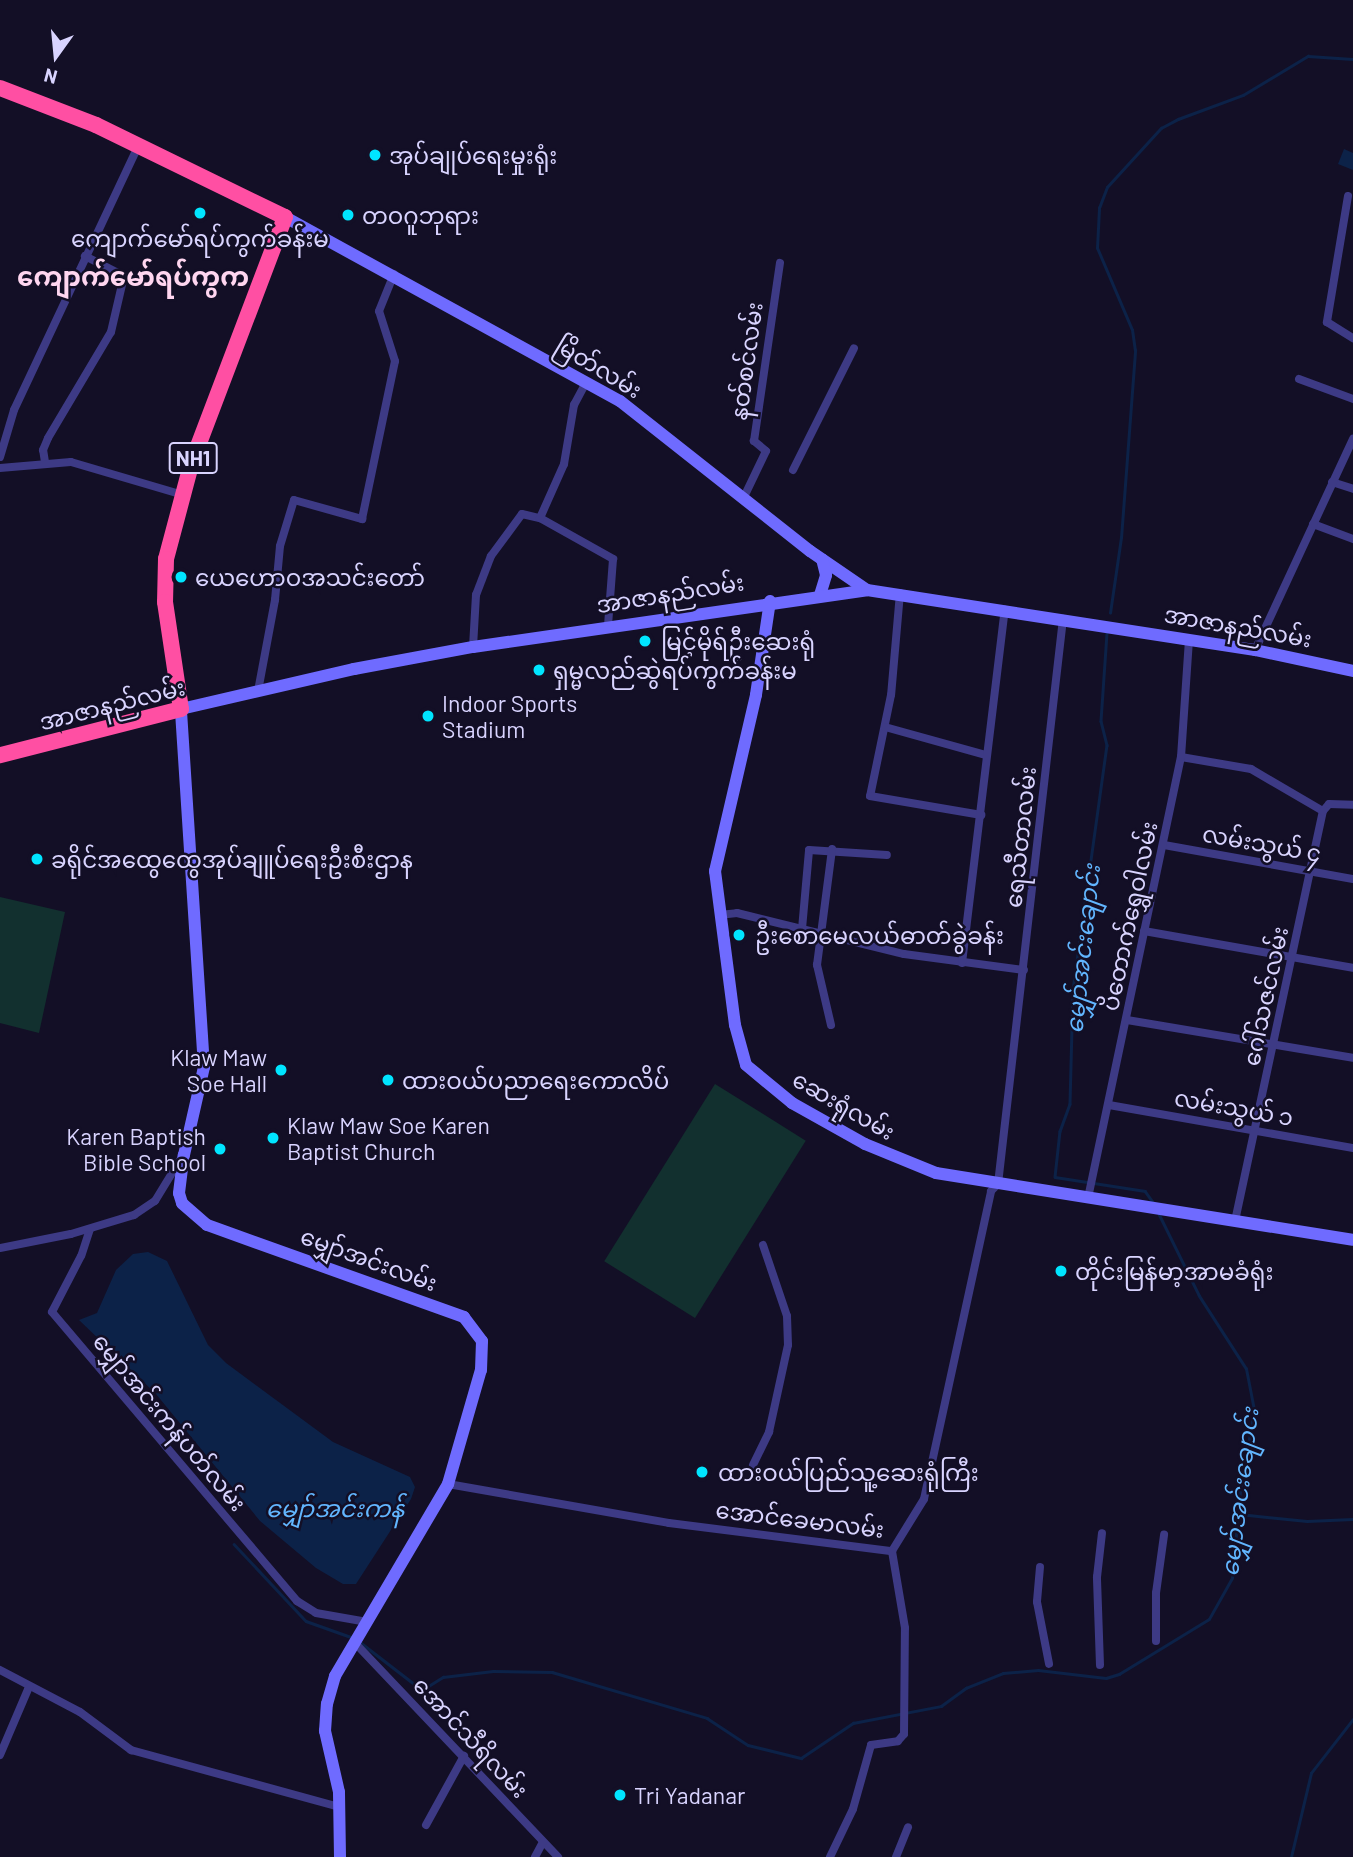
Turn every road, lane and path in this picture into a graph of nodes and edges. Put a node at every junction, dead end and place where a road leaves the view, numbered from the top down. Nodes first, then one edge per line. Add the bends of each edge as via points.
1 (0, 88) edge
2 (138, 146) junction
3 (1348, 196) dead end
4 (285, 217) junction
5 (85, 256) junction
6 (780, 263) dead end
7 (394, 274) junction
8 (1353, 338) edge
9 (854, 348) dead end
10 (1298, 379) dead end
11 (586, 382) junction
12 (1353, 399) edge
13 (1353, 439) edge
14 (1349, 456) edge
15 (0, 457) edge
16 (45, 462) junction
17 (0, 468) edge
18 (793, 470) dead end
19 (1332, 482) junction
20 (1353, 489) edge
21 (183, 495) junction
22 (744, 497) junction
23 (540, 518) junction
24 (1313, 524) junction
25 (1353, 539) edge
26 (822, 559) junction
27 (867, 590) junction
28 (901, 593) junction
29 (820, 595) junction
30 (770, 601) junction
31 (1005, 610) junction
32 (1063, 619) junction
33 (608, 625) junction
34 (1189, 639) junction
35 (473, 647) junction
36 (1255, 650) junction
37 (1353, 671) edge
38 (258, 691) junction
39 (181, 709) junction
40 (885, 727) junction
41 (0, 755) edge
42 (986, 755) junction
43 (1181, 757) junction
44 (1353, 806) edge
45 (1324, 811) junction
46 (981, 815) junction
47 (1164, 845) junction
48 (832, 849) junction
49 (887, 855) dead end
50 (1312, 872) junction
51 (1353, 879) edge
52 (719, 915) junction
53 (802, 929) junction
54 (1144, 931) junction
55 (818, 934) junction
56 (1293, 957) junction
57 (962, 963) junction
58 (1353, 968) edge
59 (1024, 970) junction
60 (1127, 1020) junction
61 (831, 1025) dead end
62 (1274, 1043) junction
63 (1353, 1058) edge
64 (1109, 1105) junction
65 (1255, 1130) junction
66 (1353, 1147) edge
67 (184, 1155) junction
68 (998, 1184) junction
69 (1088, 1198) junction
70 (1235, 1221) junction
71 (90, 1229) junction
72 (1353, 1240) edge
73 (763, 1245) dead end
74 (0, 1248) edge
75 (752, 1465) dead end
76 (448, 1484) junction
77 (1102, 1533) dead end
78 (1164, 1535) dead end
79 (892, 1551) junction
80 (1040, 1567) dead end
81 (367, 1622) junction
82 (1156, 1641) dead end
83 (355, 1643) junction
84 (1049, 1664) dead end
85 (1100, 1665) dead end
86 (0, 1670) edge
87 (29, 1687) junction
88 (0, 1755) edge
89 (464, 1756) junction
90 (339, 1807) junction
91 (426, 1825) dead end
92 (908, 1827) dead end
93 (543, 1842) junction
94 (340, 1857) edge
95 (535, 1857) edge
96 (558, 1857) edge
97 (830, 1857) edge
98 (896, 1857) edge

1 - 2 highway
2 - 4 highway
2 - 5 street
3 - 8 street via 1327,322
4 - 7 main road, မြိတ်လမ်း
4 - 21 highway, NH1
5 - 15 street via 14,410
5 - 16 street via 124,276 111,332 48,438
6 - 22 street, နတ်စင်လမ်း via 754,441 766,451
7 - 11 main road, မြိတ်လမ်း
7 - 38 street via 379,311 395,361 362,519 294,500 280,546
9 - 18 street
10 - 12 street
11 - 22 main road, မြိတ်လမ်း via 620,401
11 - 23 street via 574,405 564,464
13 - 14 street
14 - 19 street
16 - 17 street
16 - 21 street via 71,462
19 - 20 street
19 - 24 street
21 - 39 highway, NH1 via 166,559 164,603
22 - 26 main road, မြိတ်လမ်း
23 - 33 street via 612,559
23 - 35 street via 522,514 491,556 476,595
24 - 25 street
24 - 36 street
26 - 27 main road, မြိတ်လမ်း
26 - 29 main road via 826,575
27 - 28 main road, အာဇာနည်လမ်း
27 - 29 main road, အာဇာနည်လမ်း
28 - 31 main road, အာဇာနည်လမ်း
28 - 40 street
29 - 30 main road, အာဇာနည်လမ်း
30 - 33 main road, အာဇာနည်လမ်း
30 - 52 main road, ဆေးရုံလမ်း via 756,695 718,845
31 - 32 main road, အာဇာနည်လမ်း
31 - 42 street
32 - 34 main road, အာဇာနည်လမ်း
32 - 59 street, ရေသီတာလမ်း
33 - 35 main road, အာဇာနည်လမ်း
34 - 36 main road, အာဇာနည်လမ်း
34 - 43 street, ပိတောက်ရွှေဝါလမ်း
35 - 38 main road, အာဇာနည်လမ်း
36 - 37 main road, အာဇာနည်လမ်း
38 - 39 main road, အာဇာနည်လမ်း
39 - 41 highway, အာဇာနည်လမ်း
39 - 67 main road, မျှော်အင်းလမ်း via 204,1067
40 - 42 street
40 - 46 street via 870,796
42 - 46 street
43 - 45 street via 1251,769
43 - 47 street, ပိတောက်ရွှေဝါလမ်း
44 - 45 street via 1329,804
45 - 50 street, ဂေါ်သဇင်လမ်း
46 - 57 street
47 - 50 street, လမ်းသွယ် ၄
47 - 54 street, ပိတောက်ရွှေဝါလမ်း
48 - 49 street
48 - 53 street via 809,850
48 - 55 street
50 - 51 street, လမ်းသွယ် ၄
50 - 56 street, ဂေါ်သဇင်လမ်း
52 - 53 street via 737,913
52 - 68 main road, ဆေးရုံလမ်း via 735,1025 746,1065 792,1103 896,1159
53 - 55 street
54 - 56 street
54 - 60 street, ပိတောက်ရွှေဝါလမ်း
55 - 57 street
55 - 61 street via 817,965
56 - 58 street
56 - 62 street, ဂေါ်သဇင်လမ်း
57 - 59 street
59 - 68 street, ရေသီတာလမ်း
60 - 62 street
60 - 64 street, ပိတောက်ရွှေဝါလမ်း
62 - 63 street
62 - 65 street, ဂေါ်သဇင်လမ်း
64 - 65 street, လမ်းသွယ် ၁
64 - 69 street, ပိတောက်ရွှေဝါလမ်း
65 - 66 street, လမ်းသွယ် ၁
65 - 70 street, ဂေါ်သဇင်လမ်း
67 - 71 street via 155,1202 134,1215
67 - 76 main road, မျှော်အင်းလမ်း via 178,1194 192,1214 207,1224 446,1310 476,1328 482,1341 481,1370
68 - 69 main road, ဆေးရုံလမ်း
68 - 79 street, အောင်ခေမာလမ်း via 991,1191 924,1499
69 - 70 main road, ဆေးရုံလမ်း
70 - 72 main road, ဆေးရုံလမ်း
71 - 74 street
71 - 81 street, မျှော်အင်းကန်ပတ်လမ်း via 52,1312 298,1601 316,1613
73 - 75 street via 787,1316 788,1345 769,1432
76 - 79 street, အောင်ခေမာလမ်း via 669,1523
76 - 81 main road, မျှော်အင်းလမ်း
77 - 85 street via 1097,1577
78 - 82 street via 1156,1592
79 - 97 street via 905,1628 904,1734 898,1741 871,1745 853,1809
80 - 84 street via 1037,1602
81 - 83 main road, မျှော်အင်းလမ်း
83 - 89 street, အောင်သီရိလမ်း
83 - 90 main road, မျှော်အင်းလမ်း via 335,1676 326,1711
86 - 87 street
87 - 88 street
87 - 90 street via 80,1712 131,1749
89 - 91 street
89 - 93 street, အောင်သီရိလမ်း
90 - 94 main road, မျှော်အင်းလမ်း
92 - 98 street
93 - 95 street
93 - 96 street, အောင်သီရိလမ်း

